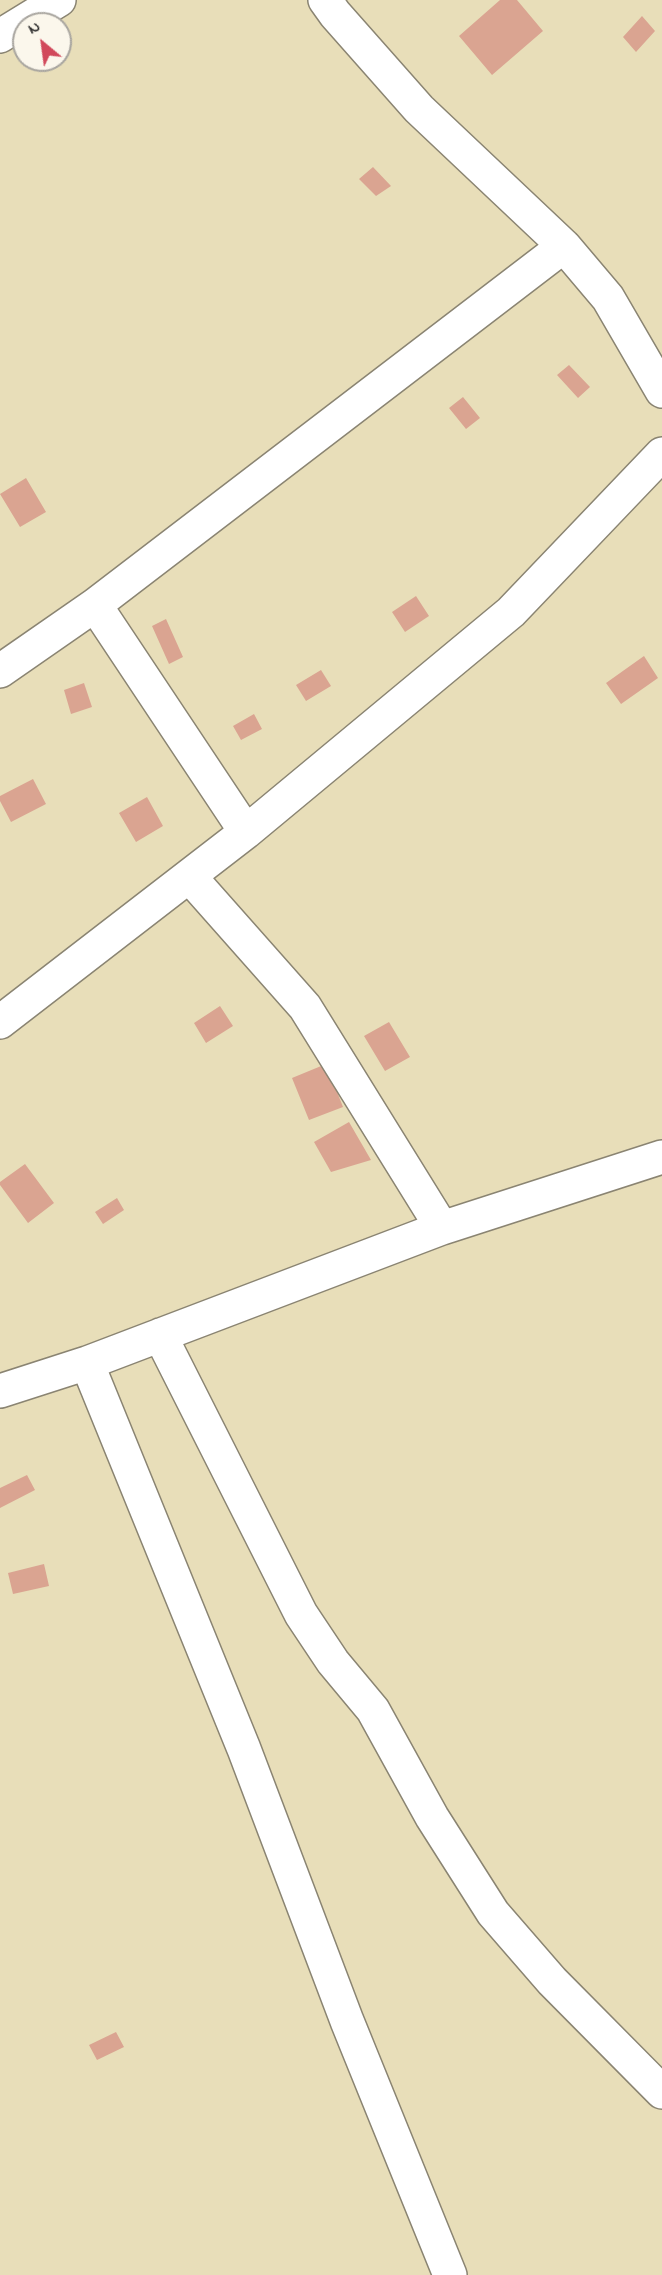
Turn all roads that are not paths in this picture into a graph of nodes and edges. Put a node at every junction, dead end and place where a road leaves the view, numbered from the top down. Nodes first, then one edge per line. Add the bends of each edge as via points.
1 (59, 0) edge
2 (325, 0) edge
3 (0, 36) edge
4 (564, 246) junction
5 (662, 391) edge
6 (662, 454) edge
7 (95, 605) junction
8 (0, 671) edge
9 (246, 832) junction
10 (189, 876) junction
11 (0, 1022) edge
12 (662, 1157) edge
13 (441, 1228) junction
14 (160, 1335) junction
15 (87, 1363) junction
16 (0, 1391) edge
17 (662, 2092) edge
18 (450, 2275) edge

1 - 3 street
2 - 4 street via 419,109
4 - 5 street via 608,298
4 - 7 street
6 - 9 street via 511,612
7 - 8 street
7 - 9 street
9 - 10 street
10 - 11 street
10 - 13 street via 305,1007
12 - 13 street
13 - 14 street
14 - 15 street
14 - 17 street via 301,1614 333,1662 373,1710 432,1817 493,1913 552,1981
15 - 16 street
15 - 18 street via 244,1749 347,2021

